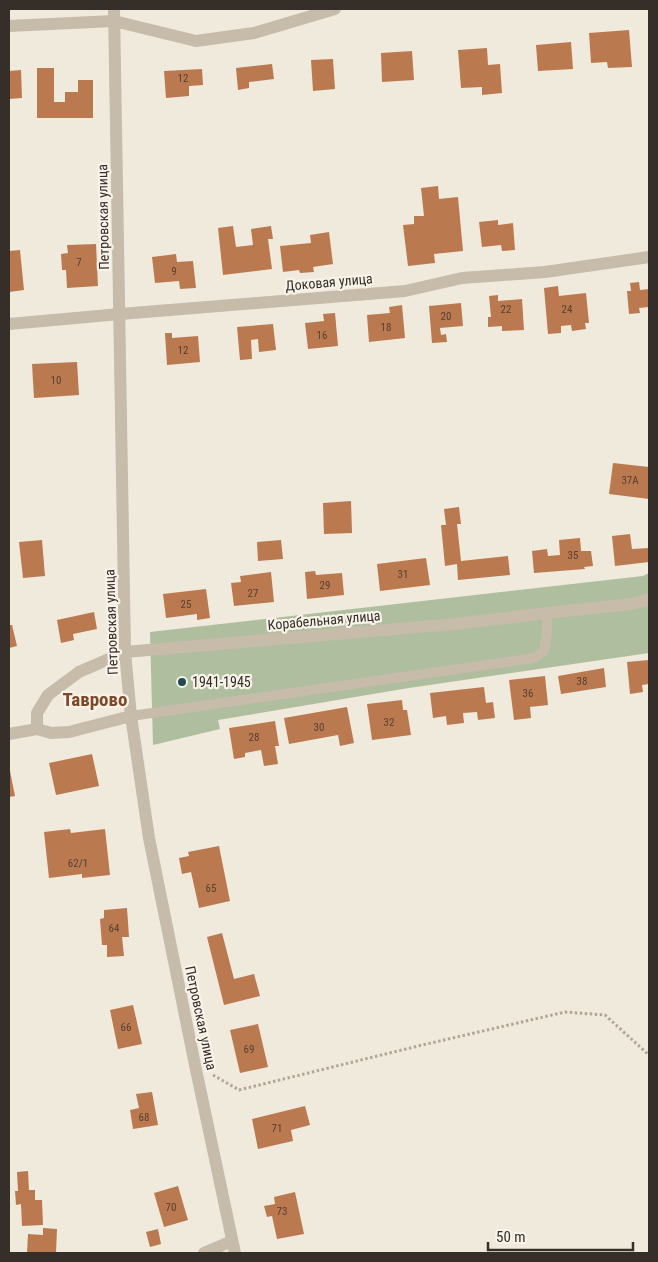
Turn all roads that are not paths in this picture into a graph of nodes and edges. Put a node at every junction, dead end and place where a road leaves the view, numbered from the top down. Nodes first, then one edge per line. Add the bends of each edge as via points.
1 (335, 9) edge
2 (114, 15) edge
3 (9, 26) edge
4 (649, 257) edge
5 (120, 314) junction
6 (9, 324) edge
7 (649, 599) edge
8 (547, 613) junction
9 (125, 652) junction
10 (131, 716) junction
11 (37, 729) junction
12 (9, 734) edge
13 (232, 1240) junction
14 (204, 1253) edge
15 (235, 1253) edge

1 - 2 street via 254,33 196,41
2 - 3 street
2 - 5 street, Петровская улица
4 - 5 street, Доковая улица via 545,272 462,278 404,291
5 - 6 street, Доковая улица
5 - 9 street, Петровская улица
7 - 8 street, Корабельная улица via 631,604
8 - 9 street, Корабельная улица
8 - 10 lane via 544,651 534,658
9 - 10 street, Петровская улица
9 - 11 street, Корабельная улица via 79,672 48,695 37,713
10 - 11 street via 69,732 51,733
10 - 13 street, Петровская улица via 149,838
11 - 12 street
13 - 14 street
13 - 15 street, Петровская улица

